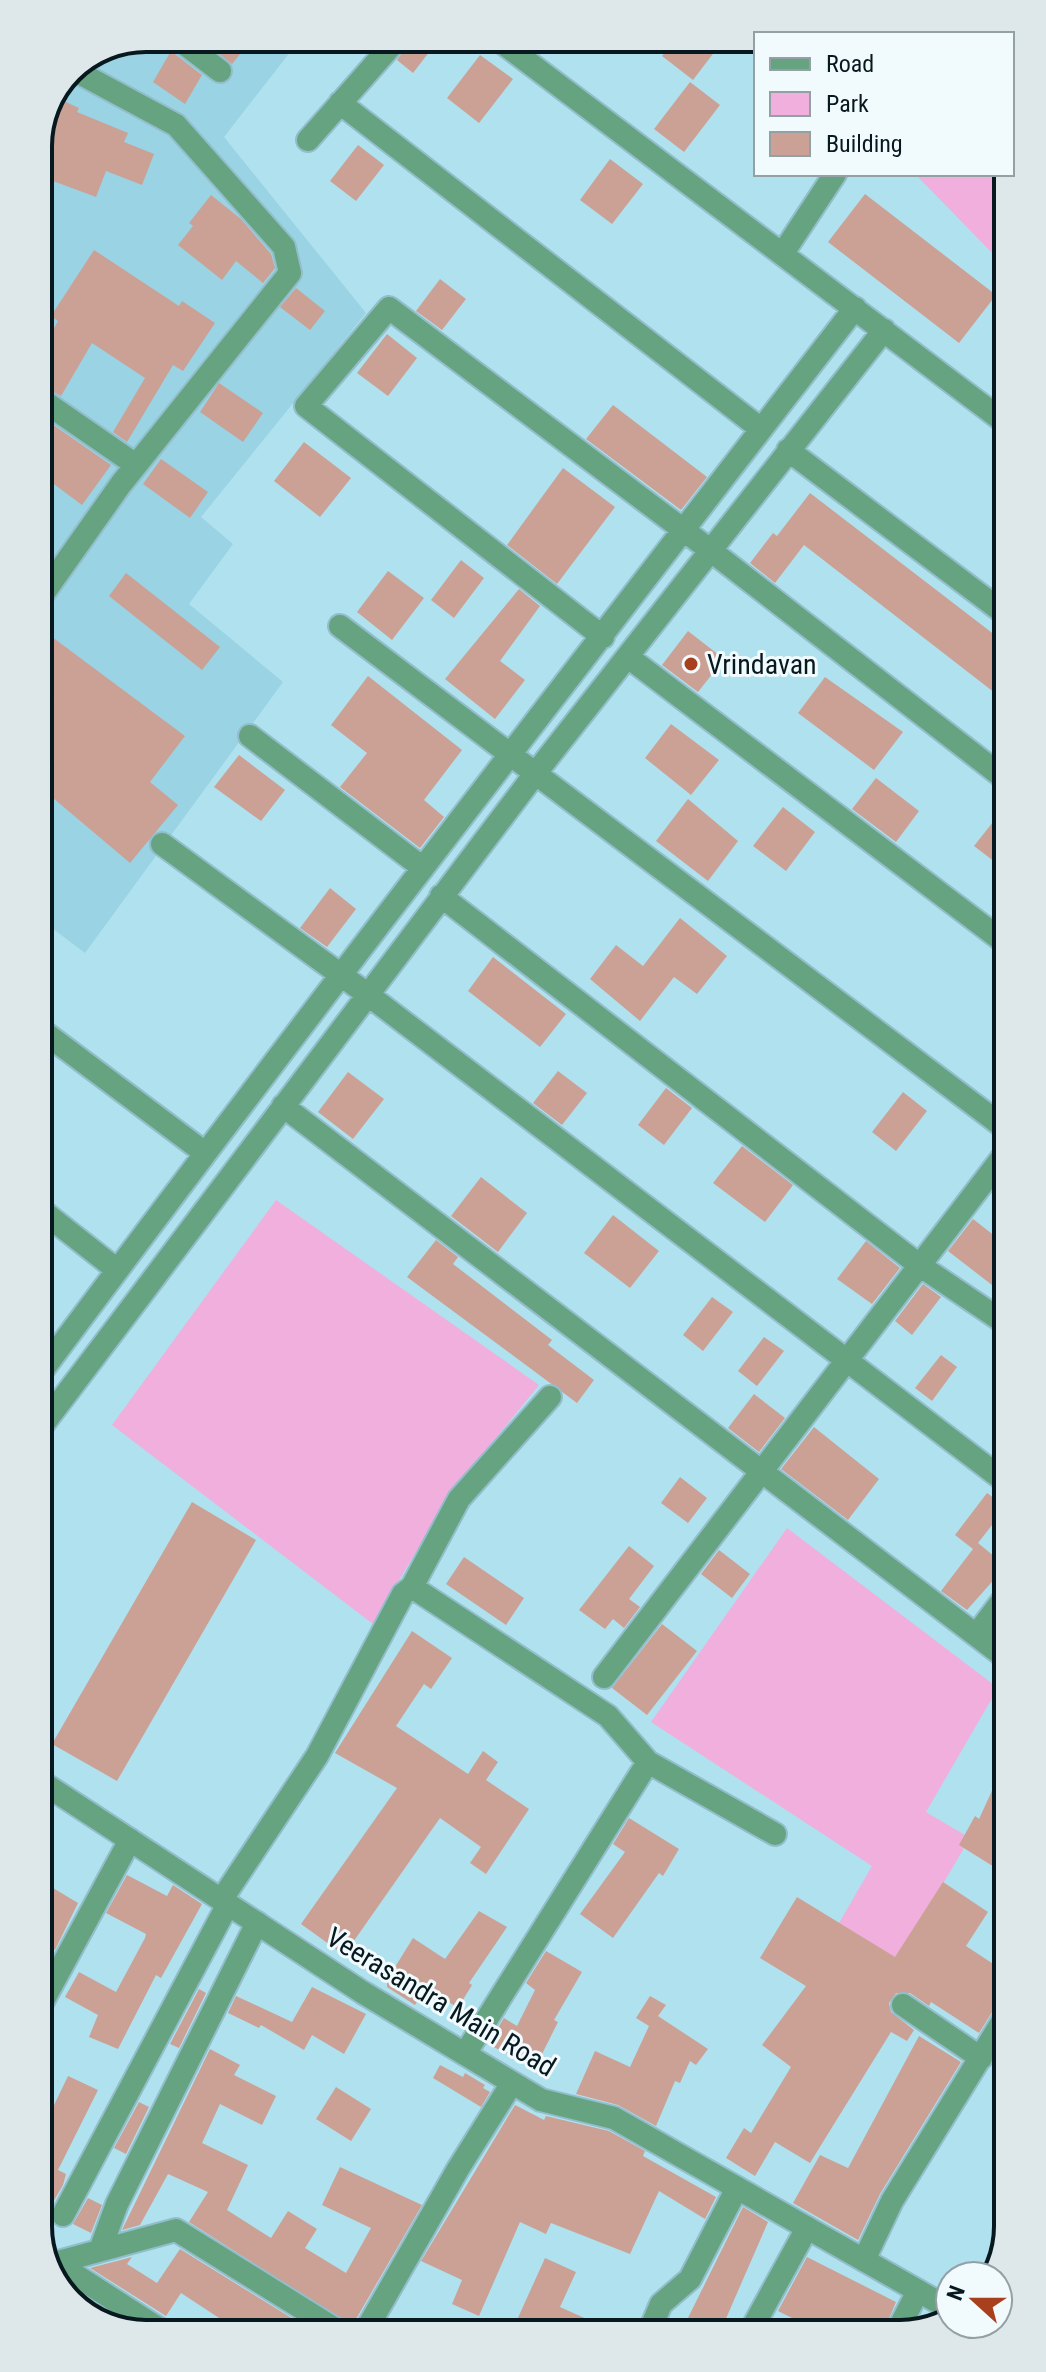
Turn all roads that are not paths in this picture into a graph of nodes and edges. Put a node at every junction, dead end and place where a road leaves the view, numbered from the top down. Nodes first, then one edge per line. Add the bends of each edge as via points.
1 (195, 52) edge
2 (386, 52) edge
3 (515, 52) edge
4 (220, 71) dead end
5 (85, 76) edge
6 (340, 103) junction
7 (308, 140) dead end
8 (834, 176) edge
9 (783, 253) junction
10 (855, 308) junction
11 (884, 330) junction
12 (52, 407) edge
13 (994, 414) edge
14 (761, 429) junction
15 (788, 450) junction
16 (136, 465) junction
17 (685, 531) junction
18 (710, 550) junction
19 (52, 582) edge
20 (994, 605) edge
21 (340, 626) dead end
22 (603, 637) junction
23 (628, 657) junction
24 (250, 736) dead end
25 (513, 756) junction
26 (994, 770) edge
27 (535, 774) junction
28 (162, 844) dead end
29 (423, 868) junction
30 (441, 896) junction
31 (994, 934) edge
32 (339, 974) junction
33 (367, 994) junction
34 (52, 1038) edge
35 (283, 1106) junction
36 (994, 1120) edge
37 (205, 1153) junction
38 (994, 1168) edge
39 (52, 1219) edge
40 (919, 1265) junction
41 (117, 1270) junction
42 (994, 1316) edge
43 (52, 1358) edge
44 (846, 1361) junction
45 (550, 1397) dead end
46 (52, 1413) edge
47 (763, 1471) junction
48 (994, 1473) edge
49 (412, 1587) junction
50 (994, 1612) edge
51 (977, 1634) junction
52 (994, 1648) edge
53 (604, 1677) dead end
54 (648, 1762) junction
55 (52, 1789) edge
56 (775, 1834) dead end
57 (130, 1840) junction
58 (225, 1902) junction
59 (257, 1923) junction
60 (52, 1984) edge
61 (903, 2005) dead end
62 (994, 2036) edge
63 (465, 2054) junction
64 (981, 2058) junction
65 (512, 2083) junction
66 (737, 2188) junction
67 (63, 2215) dead end
68 (807, 2228) junction
69 (100, 2250) junction
70 (864, 2260) junction
71 (60, 2262) edge
72 (65, 2272) edge
73 (918, 2291) junction
74 (934, 2300) edge
75 (144, 2320) edge
76 (321, 2320) edge
77 (372, 2320) edge
78 (654, 2320) edge
79 (757, 2320) edge
80 (903, 2320) edge

1 - 4 street
2 - 6 street
3 - 9 street
5 - 16 street via 176,125 284,247 290,273
6 - 7 street
6 - 14 street
8 - 9 street
9 - 10 street
10 - 11 street
10 - 14 street
11 - 13 street
11 - 15 street
12 - 16 street
14 - 17 street
15 - 18 street
15 - 20 street
16 - 19 street
17 - 18 street
17 - 22 street
17 - 22 street via 389,308 306,406
18 - 23 street
18 - 26 street
21 - 25 street
22 - 25 street
23 - 27 street
23 - 31 street
24 - 29 street
25 - 27 street
25 - 29 street
27 - 30 street
27 - 36 street
28 - 32 street
29 - 32 street
30 - 33 street
30 - 40 street
32 - 33 street
32 - 37 street
33 - 35 street
33 - 44 street
34 - 37 street
35 - 46 street
35 - 47 street
37 - 41 street
38 - 40 street
39 - 41 street
40 - 42 street
40 - 44 street
41 - 43 street
44 - 47 street
44 - 48 street
45 - 49 street via 459,1499
47 - 51 street
47 - 53 street
49 - 54 street via 608,1716
49 - 58 street via 403,1594 317,1756
50 - 51 street
51 - 52 street
54 - 56 street
54 - 63 street
55 - 57 street, Veerasandra Main Road
57 - 58 street, Veerasandra Main Road
57 - 60 street
58 - 59 street, Veerasandra Main Road
58 - 67 street
59 - 63 street, Veerasandra Main Road
59 - 69 street via 117,2204
61 - 64 street
62 - 64 street
63 - 65 street, Veerasandra Main Road
64 - 70 street via 892,2201
65 - 66 street, Veerasandra Main Road via 541,2100 614,2118
65 - 77 street
66 - 68 street, Veerasandra Main Road
66 - 78 street via 690,2279 661,2304
68 - 70 street, Veerasandra Main Road
68 - 79 street
69 - 71 street
69 - 76 street via 176,2230
70 - 73 street, Veerasandra Main Road
72 - 75 street
73 - 74 street, Veerasandra Main Road
73 - 80 street

